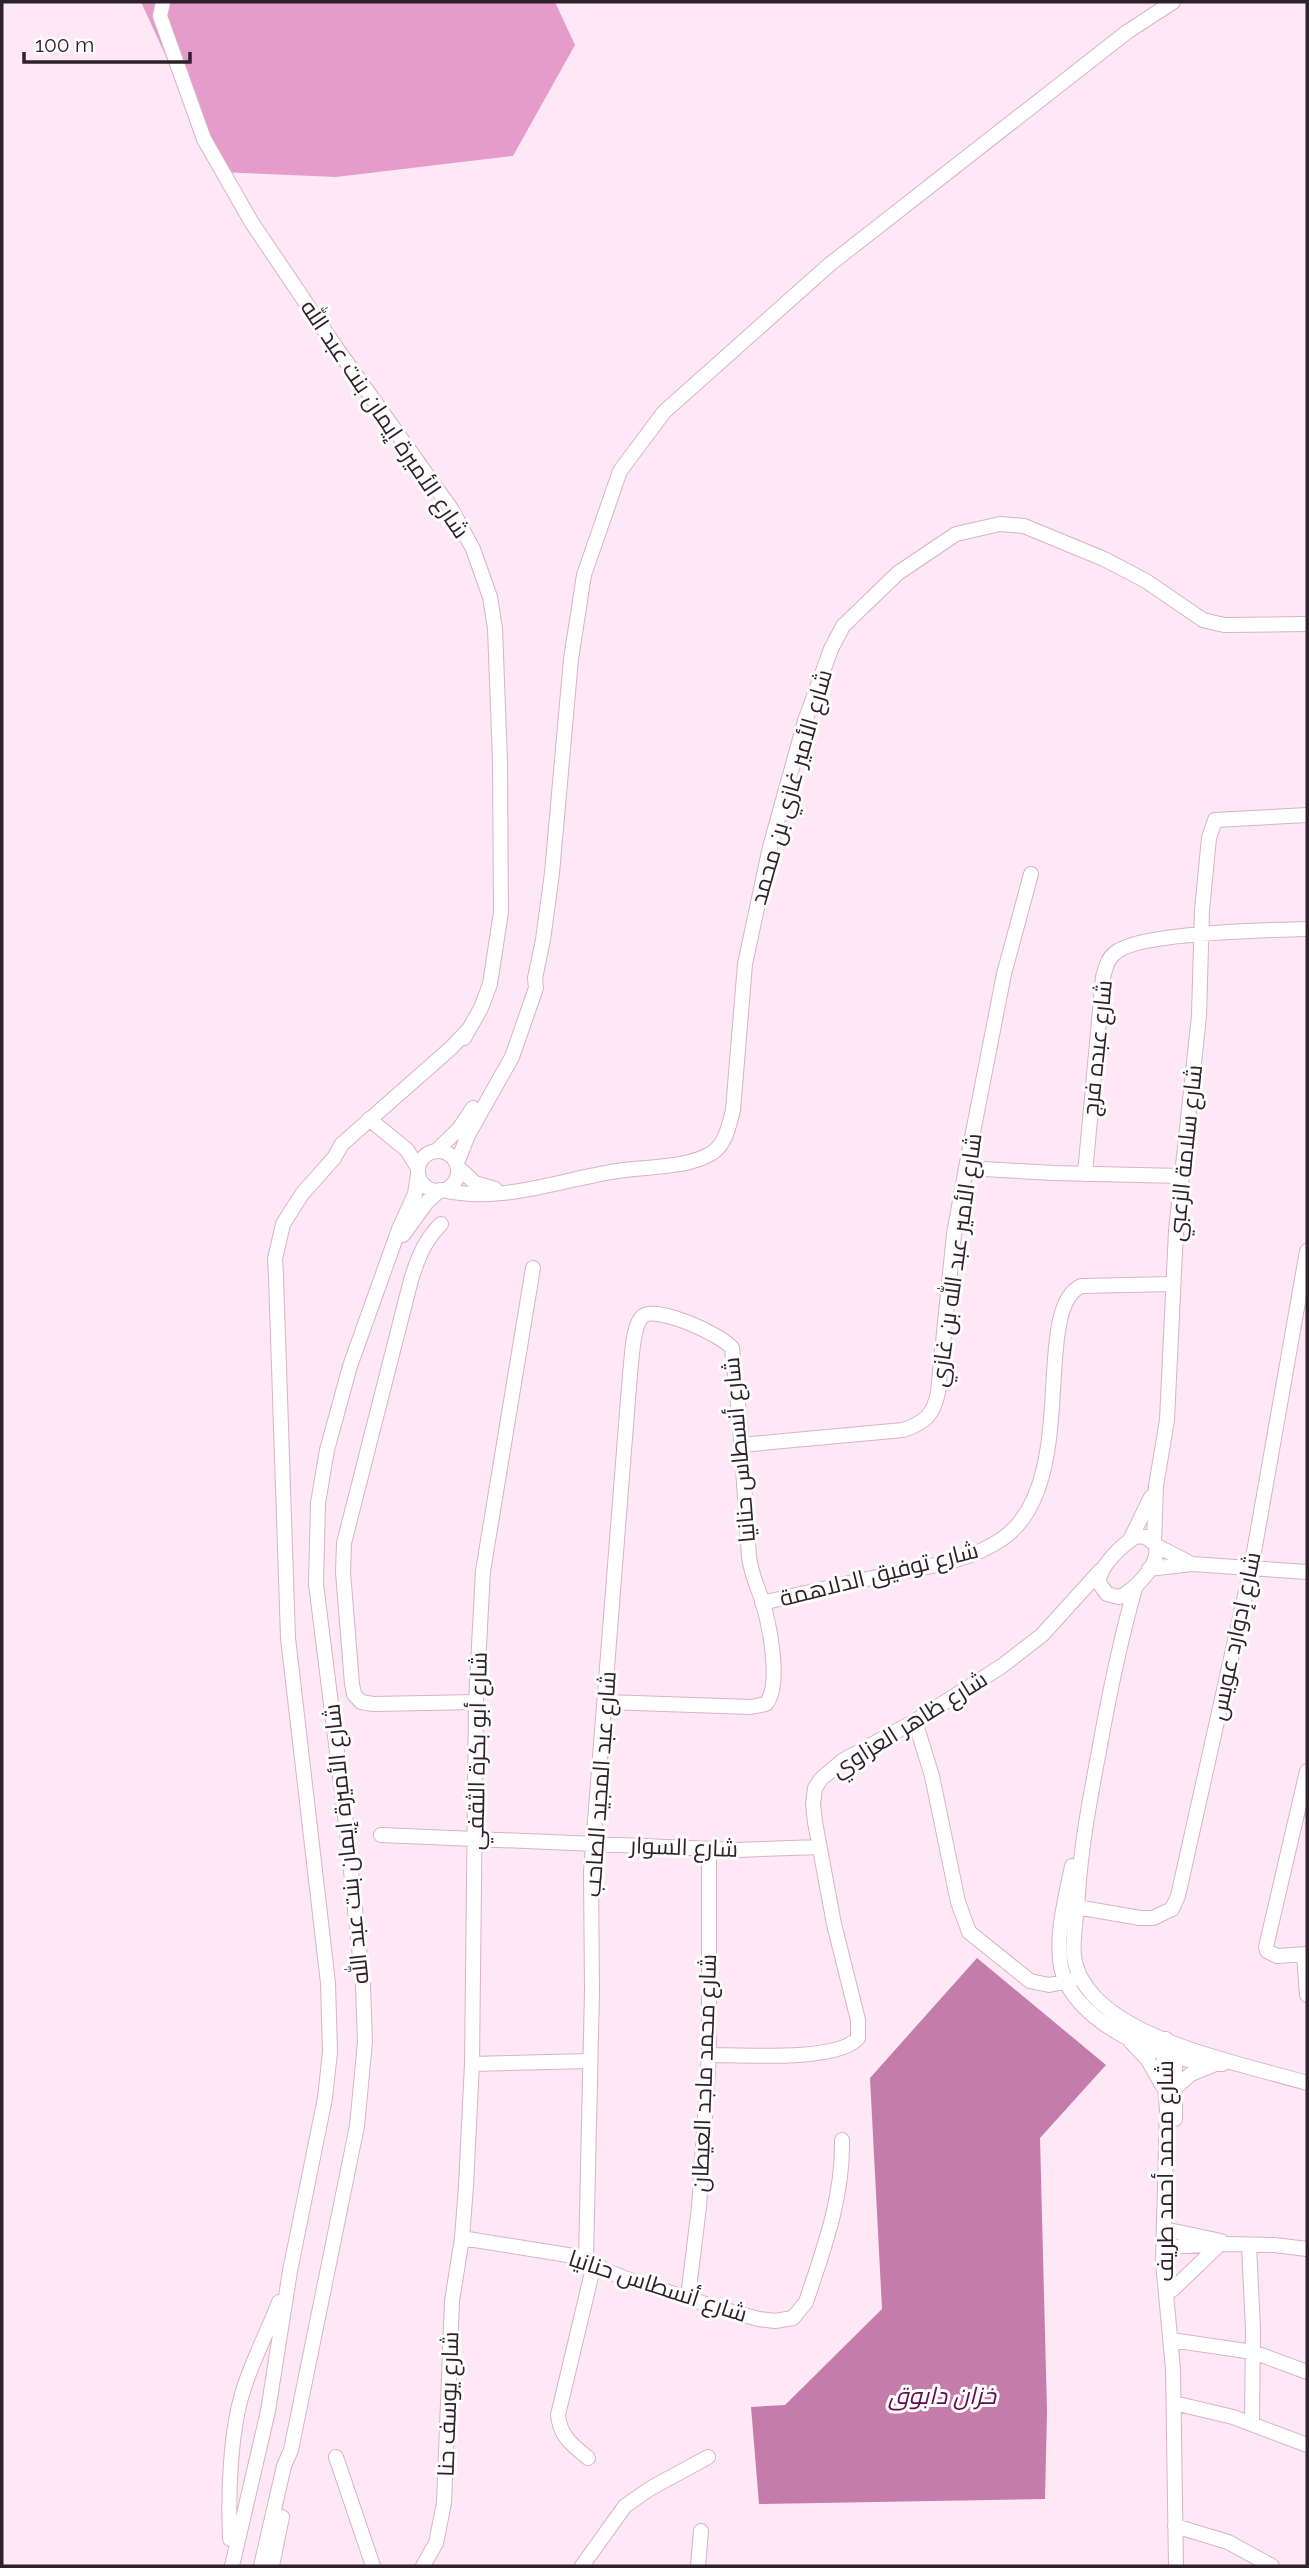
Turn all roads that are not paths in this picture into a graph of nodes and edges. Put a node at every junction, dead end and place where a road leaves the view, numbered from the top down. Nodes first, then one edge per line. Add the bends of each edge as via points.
1 (153, 2) edge
2 (1173, 2) edge
3 (162, 9) edge
4 (1307, 624) edge
5 (1307, 816) edge
6 (1031, 874) dead end
7 (1307, 929) edge
8 (1201, 934) junction
9 (535, 978) junction
10 (376, 1119) junction
11 (434, 1151) junction
12 (457, 1165) junction
13 (966, 1168) junction
14 (418, 1171) junction
15 (1085, 1174) junction
16 (1181, 1176) junction
17 (441, 1190) junction
18 (528, 1190) junction
19 (441, 1224) dead end
20 (395, 1244) junction
21 (1307, 1251) edge
22 (533, 1268) dead end
23 (1173, 1284) junction
24 (646, 1314) joint
25 (741, 1445) junction
26 (1156, 1486) junction
27 (1130, 1540) junction
28 (1155, 1544) junction
29 (1192, 1564) junction
30 (1149, 1569) junction
31 (1251, 1569) junction
32 (1101, 1570) junction
33 (1307, 1572) edge
34 (1136, 1585) junction
35 (1109, 1595) junction
36 (762, 1603) junction
37 (1071, 1605) junction
38 (1124, 1626) junction
39 (476, 1702) junction
40 (606, 1702) junction
41 (915, 1721) junction
42 (1307, 1771) edge
43 (381, 1835) dead end
44 (476, 1839) junction
45 (593, 1843) junction
46 (819, 1847) junction
47 (709, 1849) junction
48 (1071, 1906) junction
49 (1306, 1955) edge
50 (1080, 1976) junction
51 (1066, 1983) junction
52 (1307, 1995) edge
53 (1119, 2032) junction
54 (1171, 2048) junction
55 (709, 2055) junction
56 (590, 2061) junction
57 (472, 2064) junction
58 (1215, 2064) junction
59 (1234, 2064) junction
60 (1307, 2082) edge
61 (1170, 2089) junction
62 (842, 2140) dead end
63 (1169, 2230) junction
64 (462, 2238) junction
65 (1223, 2245) junction
66 (1249, 2245) junction
67 (1169, 2246) junction
68 (1307, 2249) edge
69 (590, 2261) junction
70 (290, 2271) junction
71 (688, 2297) junction
72 (1169, 2297) junction
73 (1171, 2340) junction
74 (1253, 2352) junction
75 (256, 2358) junction
76 (274, 2362) junction
77 (1307, 2372) edge
78 (1174, 2403) junction
79 (1252, 2424) junction
80 (233, 2441) junction
81 (1307, 2445) edge
82 (260, 2446) junction
83 (291, 2450) junction
84 (336, 2457) dead end
85 (708, 2457) dead end
86 (588, 2458) dead end
87 (1175, 2526) junction
88 (701, 2531) dead end
89 (232, 2560) edge
90 (261, 2566) edge
91 (272, 2566) edge
92 (373, 2566) edge
93 (423, 2566) edge
94 (582, 2566) edge
95 (698, 2566) edge
96 (1175, 2566) edge
97 (1272, 2566) edge

1 - 3 street, شارع الأميرة إيمان بنت عبد الله
2 - 9 street via 1127,32 829,265 664,412 620,471 584,575 571,659 544,940
3 - 10 street, شارع الأميرة إيمان بنت عبد الله via 204,139 252,223 453,510 490,597 500,761 501,912 490,984 468,1030
4 - 18 street, شارع الأمير غازي بن محمد via 1224,625 1203,620 1146,581 1024,526 1000,524 956,534 898,573 843,626 805,721 756,907 745,964 733,1110 720,1146 694,1160
5 - 8 street, شارع سلامة الزعبي via 1214,820
6 - 13 street, شارع الأمير عبد الله بن غازي via 1004,974
7 - 8 street, شارع عبده فرج
8 - 15 street, شارع عبده فرج via 1140,942 1122,948 1108,961
8 - 16 street, شارع سلامة الزعبي via 1199,1016
9 - 11 street via 494,1078 459,1129
9 - 12 street via 536,988 512,1057 468,1135
10 - 11 street via 411,1144
10 - 14 street via 407,1150
10 - 70 street, شارع الأميرة إيمان بنت عبد الله via 340,1147 292,1208 275,1259 288,1638 331,2029 324,2098
11 - 12 street via 449,1153
11 - 14 street via 423,1158
12 - 17 street via 456,1179
12 - 18 street via 482,1187
13 - 15 street
13 - 25 street, شارع الأمير عبد الله بن غازي via 932,1413 902,1430
14 - 17 street via 429,1188
14 - 20 street, شارع الأميرة إيمان بنت عبد الله via 417,1188
15 - 16 street
16 - 23 street, شارع سلامة الزعبي
17 - 18 street via 480,1195
17 - 20 street, شارع الأميرة إيمان بنت عبد الله
19 - 39 street, شارع الأميرة إيمان بنت عبد الله via 422,1248 411,1280 344,1543 344,1585 352,1684 361,1702
20 - 83 street, شارع الأميرة إيمان بنت عبد الله via 344,1387 318,1503 316,1584 347,1832 365,2042 357,2126
21 - 31 street, شارع إدوارد عويس
22 - 39 street, شارع أبو بكرة الثقفي via 486,1549
23 - 26 street, شارع سلامة الزعبي via 1167,1420
23 - 36 street, شارع توفيق الدلاهمة via 1081,1286 1066,1297 1061,1308 1046,1464 1035,1500 1014,1530 987,1548 951,1561
24 - 25 street, شارع أنسطاس حنانيا via 677,1318 727,1342 734,1357
24 - 40 street, شارع عبد المجيد الصاحب via 636,1330 625,1419
25 - 36 street, شارع أنسطاس حنانيا via 750,1569
26 - 27 street, شارع سلامة الزعبي
26 - 28 street, شارع سلامة الزعبي
27 - 28 street via 1142,1536
27 - 32 street, شارع سلامة الزعبي
28 - 29 street
28 - 30 street, شارع سلامة الزعبي via 1156,1559
29 - 30 street
29 - 31 street
30 - 34 street, شارع سلامة الزعبي
31 - 33 street
31 - 48 street, شارع إدوارد عويس via 1175,1904 1153,1918
32 - 35 street via 1099,1583
32 - 37 street, شارع ظاهر العزاوي
34 - 35 street, شارع ظاهر العزاوي via 1124,1595
34 - 38 street
35 - 37 street, شارع ظاهر العزاوي
35 - 38 street via 1119,1606
36 - 40 street, شارع أنسطاس حنانيا via 774,1676 766,1703 721,1707
37 - 41 street, شارع ظاهر العزاوي via 1002,1666
38 - 48 street
39 - 44 street, شارع أبو بكرة الثقفي
40 - 45 street, شارع عبد المجيد الصاحب
41 - 46 street, شارع ظاهر العزاوي via 842,1761 821,1779 813,1804
41 - 51 street via 969,1932 1020,1976 1049,1985
42 - 49 street via 1266,1941 1272,1954
43 - 44 street, شارع السوار
44 - 45 street, شارع السوار
44 - 57 street, شارع أبو بكرة الثقفي
45 - 47 street, شارع السوار
45 - 56 street, شارع عبد المجيد الصاحب
46 - 47 street, شارع السوار
46 - 55 street, شارع ظاهر العزاوي via 858,2020 858,2038 846,2048 825,2052
47 - 55 street, شارع محمد ماجد العيطان
48 - 50 street via 1074,1958
48 - 51 street via 1060,1954
49 - 52 street
50 - 51 street
50 - 54 street via 1109,2011
51 - 53 street via 1082,2006
53 - 54 street
53 - 61 street
54 - 58 street
54 - 59 street
54 - 61 street, شارع محمد أحمد طريف
55 - 71 street, شارع محمد ماجد العيطان
56 - 57 street
56 - 69 street, شارع عبد المجيد الصاحب
57 - 64 street, شارع أبو بكرة الثقفي
58 - 59 street
58 - 61 street
59 - 60 street
61 - 63 street, شارع محمد أحمد طريف
62 - 71 street, شارع أنسطاس حنانيا via 842,2175 832,2225 800,2312 793,2319 775,2321
63 - 65 street
63 - 67 street, شارع محمد أحمد طريف
64 - 69 street, شارع أنسطاس حنانيا
64 - 93 street, شارع يوسف حنا via 452,2301 442,2522
65 - 66 street
65 - 67 street
65 - 72 street
66 - 68 street
66 - 74 street
67 - 72 street, شارع محمد أحمد طريف via 1164,2283
69 - 71 street, شارع أنسطاس حنانيا via 624,2278
69 - 86 street, شارع عبد المجيد الصاحب via 558,2414 566,2440
70 - 75 street
70 - 76 street
72 - 73 street, شارع محمد أحمد طريف
73 - 74 street
73 - 78 street, شارع محمد أحمد طريف
74 - 77 street
74 - 79 street
75 - 76 street via 264,2365
75 - 80 street via 241,2396
76 - 82 street
78 - 79 street
78 - 87 street, شارع محمد أحمد طريف
79 - 81 street
80 - 82 street via 245,2437
80 - 89 street
82 - 89 street
83 - 90 street, شارع الأميرة إيمان بنت عبد الله
83 - 91 street, شارع الأميرة إيمان بنت عبد الله via 292,2473
84 - 92 street
85 - 94 street via 625,2506
87 - 96 street, شارع محمد أحمد طريف
87 - 97 street via 1228,2542
88 - 95 street

